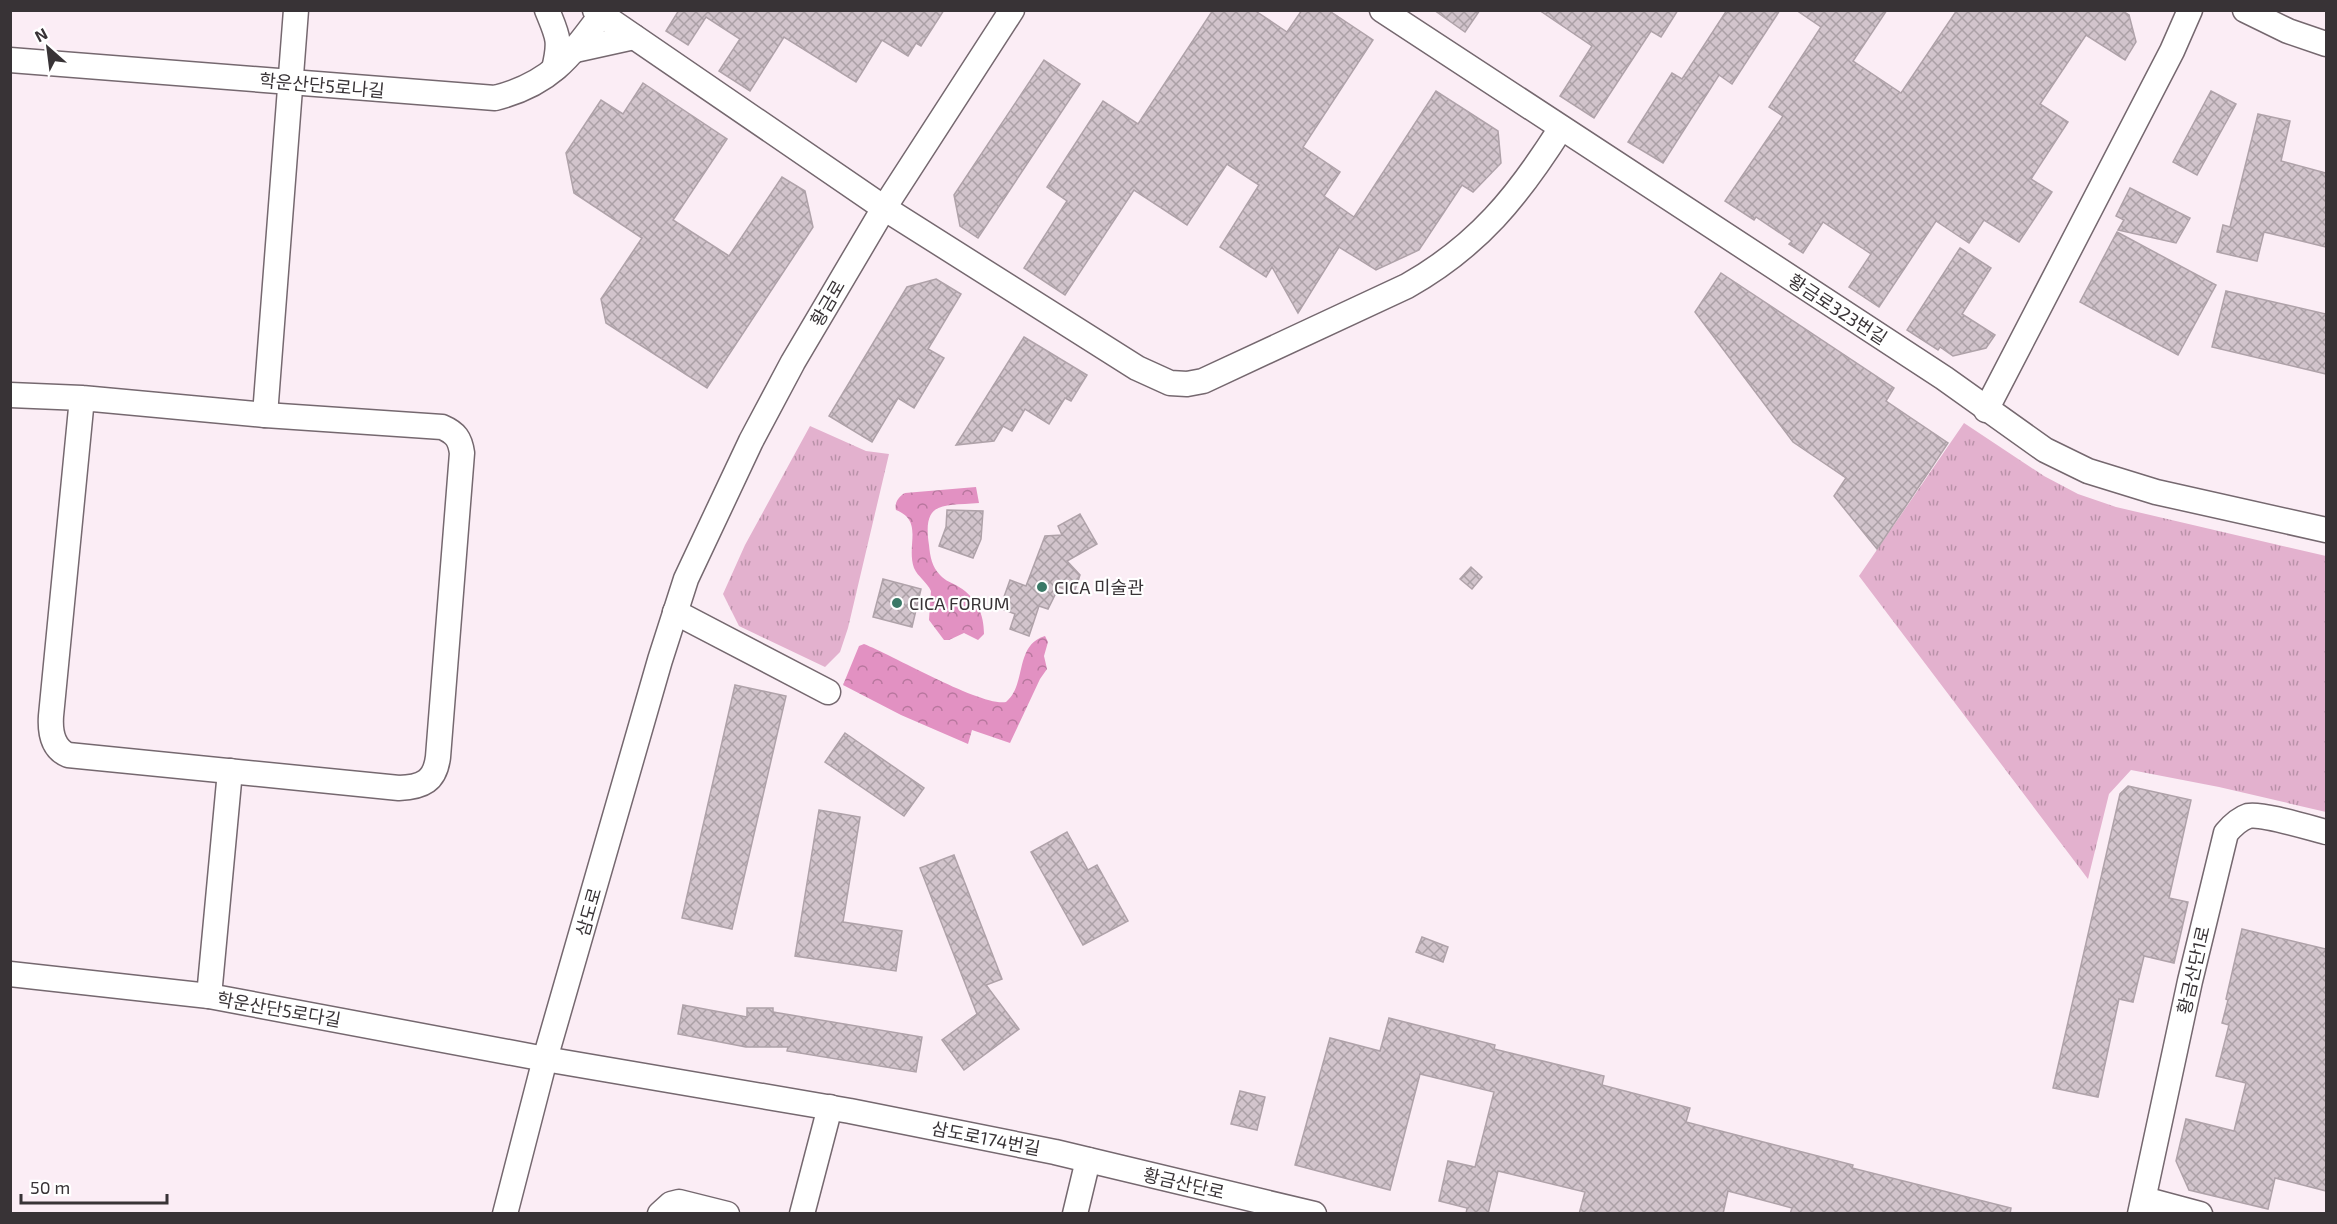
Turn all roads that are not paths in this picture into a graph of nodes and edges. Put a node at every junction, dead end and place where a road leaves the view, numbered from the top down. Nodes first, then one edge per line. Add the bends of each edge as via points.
1 (296, 10) edge
2 (547, 10) edge
3 (1012, 10) edge
4 (1382, 10) edge
5 (2190, 10) edge
6 (2245, 10) edge
7 (598, 13) edge
8 (634, 37) junction
9 (2326, 44) edge
10 (575, 50) junction
11 (10, 60) edge
12 (554, 69) junction
13 (291, 83) junction
14 (1561, 128) junction
15 (884, 208) junction
16 (10, 395) edge
17 (82, 398) junction
18 (1986, 410) junction
19 (265, 415) junction
20 (2326, 530) edge
21 (675, 612) junction
22 (828, 692) dead end
23 (230, 771) junction
24 (2326, 832) edge
25 (10, 974) edge
26 (209, 996) junction
27 (545, 1059) junction
28 (830, 1107) junction
29 (1088, 1160) junction
30 (2142, 1206) edge
31 (505, 1214) edge
32 (660, 1214) edge
33 (727, 1214) edge
34 (802, 1214) edge
35 (1075, 1214) edge
36 (1314, 1214) edge
37 (2200, 1214) edge

1 - 13 street
2 - 12 street via 559,38
3 - 15 street, 황금로
4 - 14 street, 황금로323번길
5 - 18 street
6 - 9 street
7 - 8 street
7 - 10 street, 학운산단5로나길
8 - 10 street
8 - 15 street
10 - 12 street, 학운산단5로나길
11 - 13 street, 학운산단5로나길
12 - 13 street, 학운산단5로나길 via 536,84 495,98
13 - 19 street
14 - 15 street via 1506,206 1447,262 1407,286 1221,375 1187,384 1170,383 1137,368
14 - 18 street, 황금로323번길 via 1935,372
15 - 21 street, 황금로 via 751,441
16 - 17 street
17 - 19 street
17 - 23 street via 52,737 60,752 68,755
18 - 20 street, 황금로323번길 via 2045,450 2088,471 2156,492
19 - 23 street via 442,427 460,440 438,757 430,779 399,788
21 - 22 street
21 - 27 street, 삼도로
23 - 26 street
24 - 30 street, 황금산단1로 via 2249,816 2226,833
25 - 26 street, 학운산단5로다길
26 - 27 street, 학운산단5로다길
27 - 28 street, 삼도로174번길
27 - 31 street, 삼도로
28 - 29 street, 삼도로174번길
28 - 34 street
29 - 35 street
29 - 36 street, 황금산단로
30 - 37 street
32 - 33 street via 678,1202

